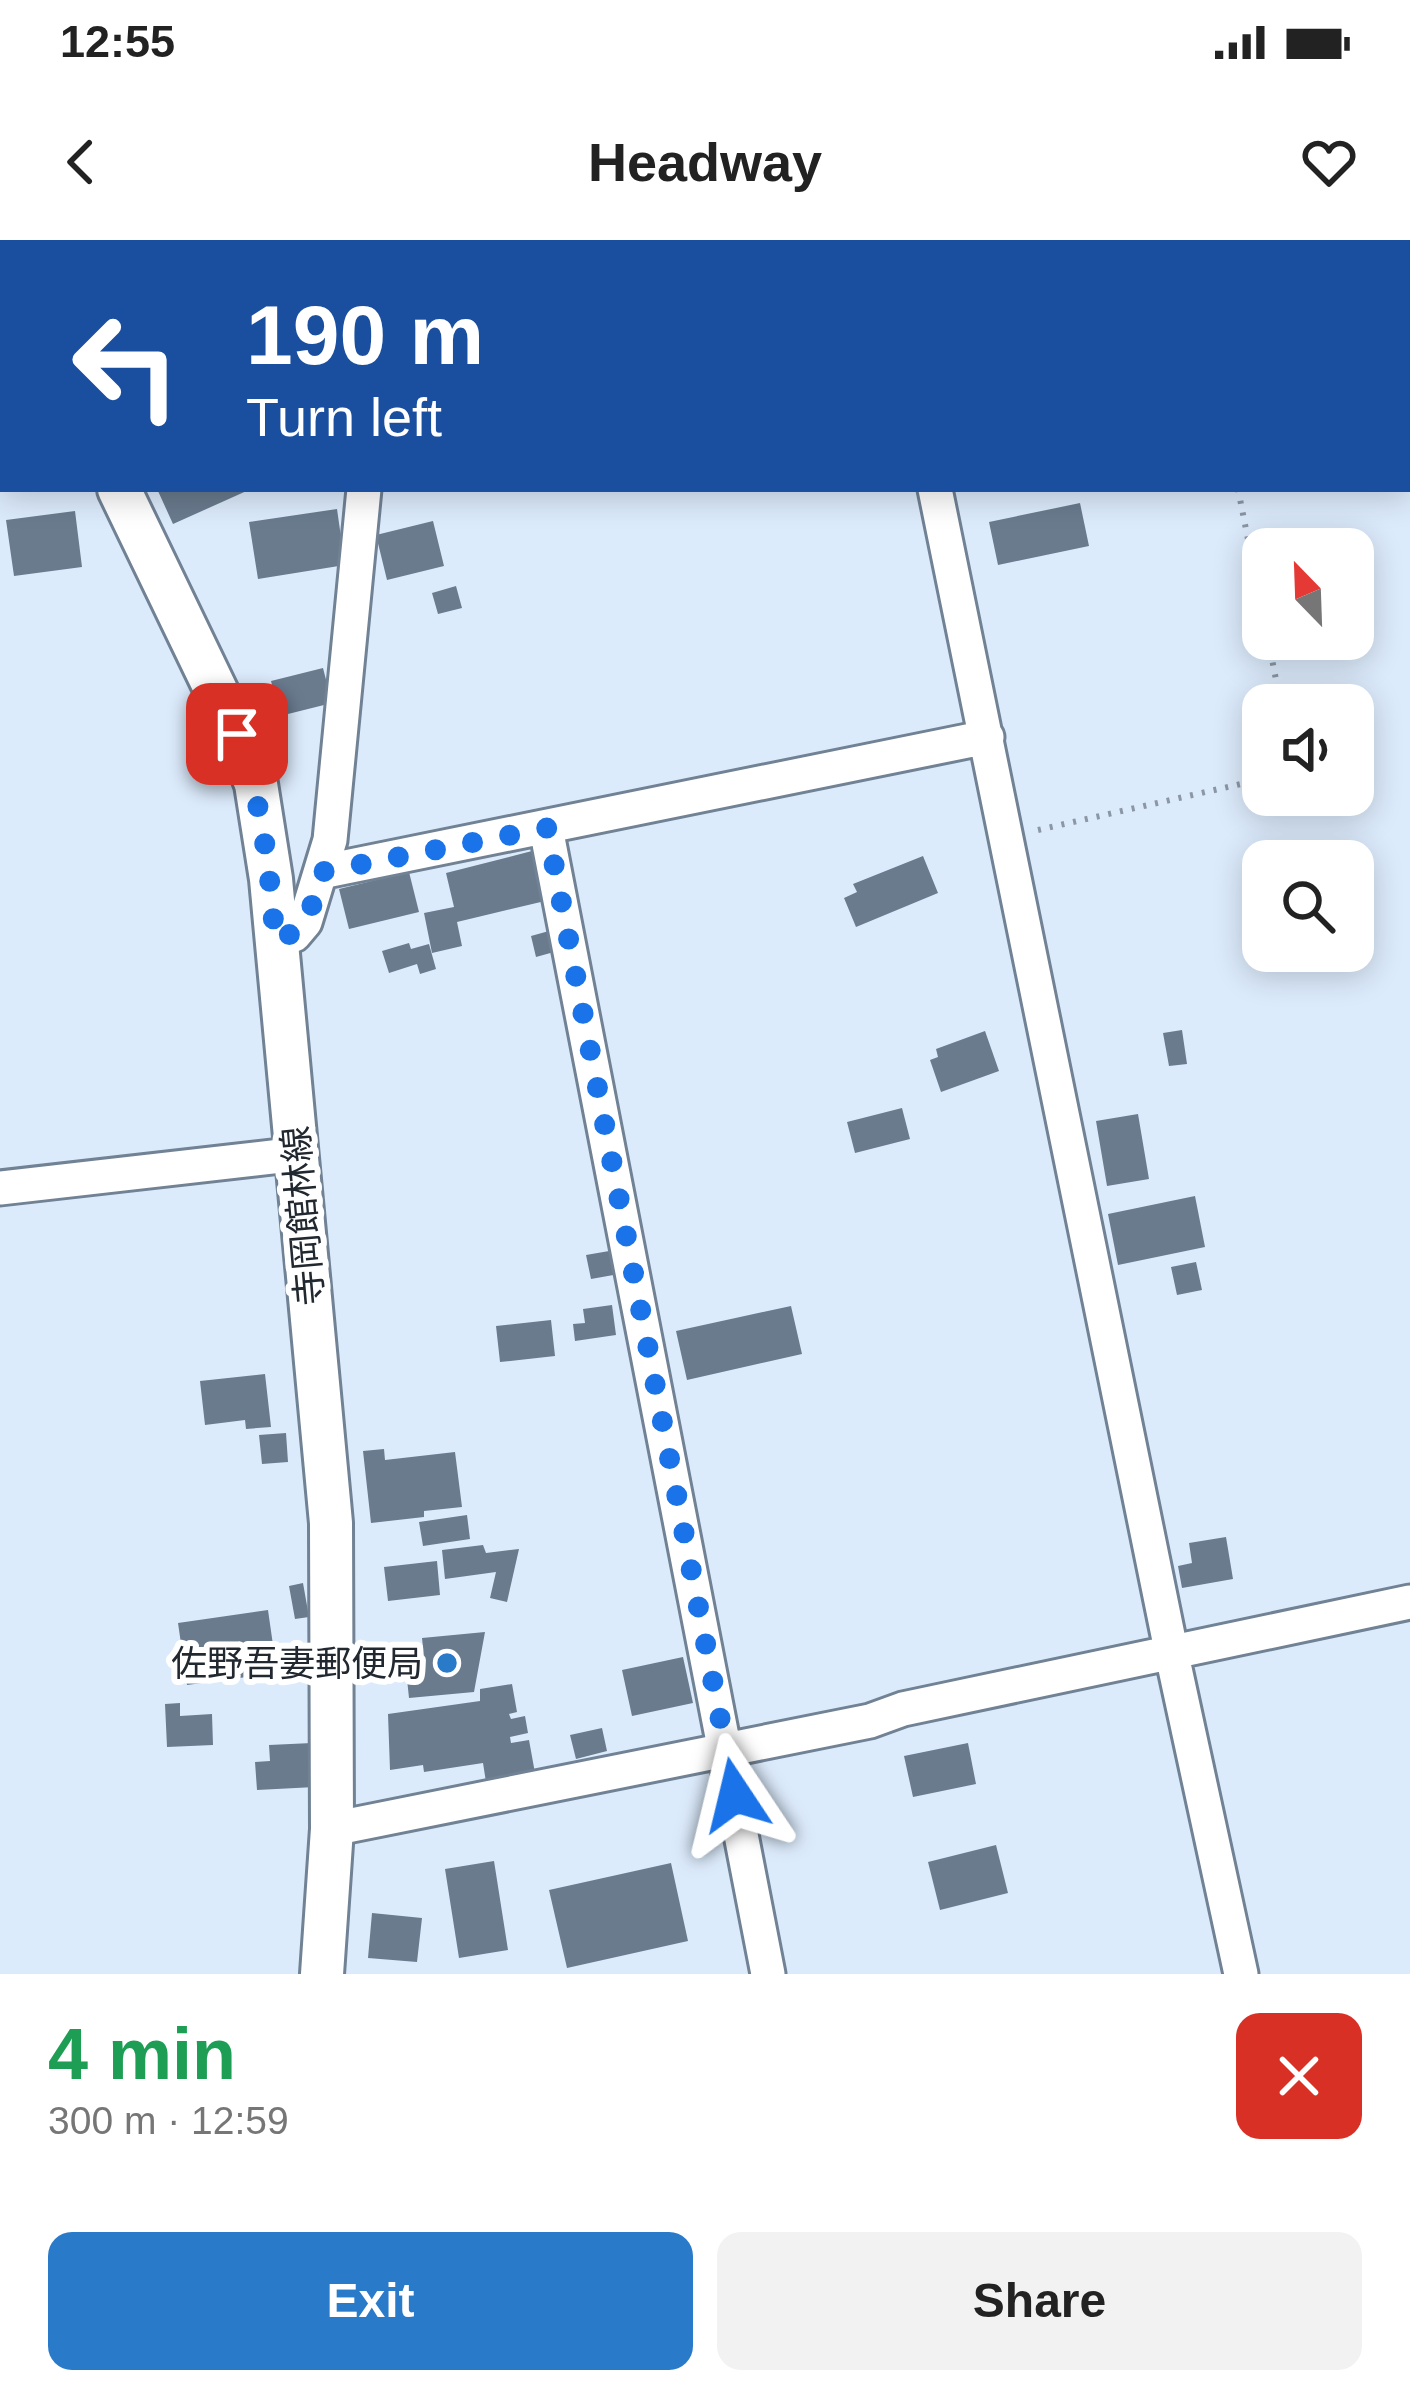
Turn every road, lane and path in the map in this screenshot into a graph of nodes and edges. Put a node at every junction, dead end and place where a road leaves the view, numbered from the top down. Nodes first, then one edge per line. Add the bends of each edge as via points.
1 (120, 492) edge
2 (364, 492) edge
3 (936, 492) edge
4 (1239, 492) edge
5 (1246, 528) edge
6 (987, 736) junction
7 (1242, 784) edge
8 (547, 828) junction
9 (1008, 837) junction
10 (321, 872) junction
11 (275, 941) junction
12 (298, 1154) junction
13 (0, 1189) edge
14 (1410, 1602) edge
15 (1171, 1650) junction
16 (727, 1750) junction
17 (332, 1829) junction
18 (322, 1974) edge
19 (768, 1974) edge
20 (1241, 1974) edge

1 - 11 main road, 寺岡館林線 via 256,784
2 - 10 street
3 - 6 street
4 - 5 path
6 - 8 street
6 - 9 street
7 - 9 path
8 - 10 street
8 - 16 street
9 - 15 street
10 - 11 street via 305,922
11 - 12 main road, 寺岡館林線
12 - 13 street
12 - 17 main road, 寺岡館林線 via 331,1523
14 - 15 street
15 - 16 street
15 - 20 street
16 - 17 street
16 - 19 street
17 - 18 main road, 寺岡館林線

